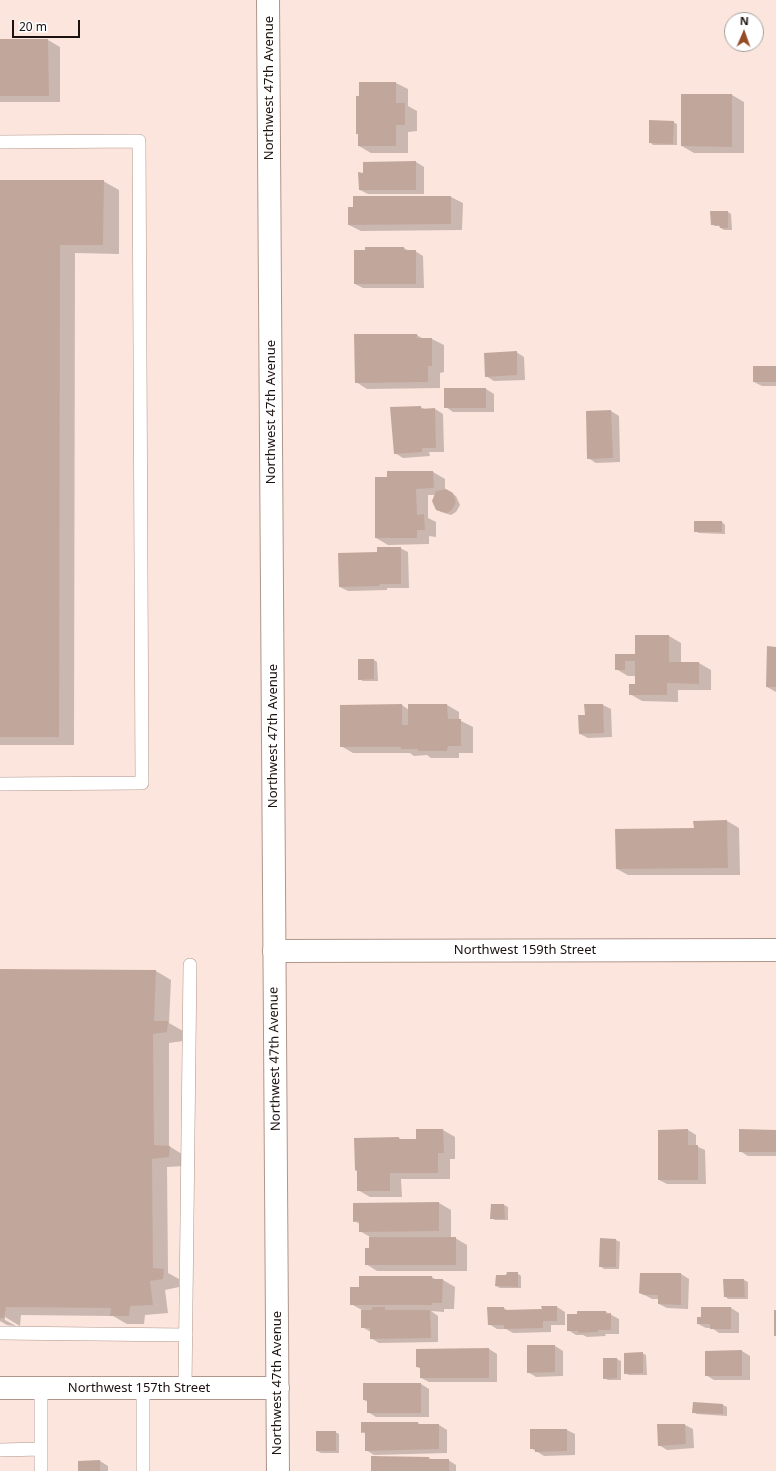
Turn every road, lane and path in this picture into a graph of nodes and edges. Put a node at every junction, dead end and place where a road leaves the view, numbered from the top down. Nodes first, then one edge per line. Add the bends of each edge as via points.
1 (268, 0) edge
2 (0, 142) edge
3 (0, 784) edge
4 (776, 950) edge
5 (274, 951) junction
6 (190, 965) dead end
7 (0, 1333) edge
8 (186, 1335) junction
9 (0, 1388) edge
10 (41, 1388) junction
11 (144, 1388) junction
12 (185, 1388) junction
13 (278, 1388) junction
14 (41, 1449) junction
15 (0, 1450) edge
16 (41, 1471) edge
17 (143, 1471) edge
18 (278, 1471) edge

1 - 5 street, Northwest 47th Avenue
2 - 3 lane via 139,141 142,783
4 - 5 street, Northwest 159th Street
5 - 13 street, Northwest 47th Avenue
6 - 8 lane
7 - 8 lane
8 - 12 lane
9 - 10 street, Northwest 157th Street
10 - 11 street, Northwest 157th Street
10 - 14 lane
11 - 12 street, Northwest 157th Street
11 - 17 lane
12 - 13 street, Northwest 157th Street
13 - 18 street, Northwest 47th Avenue
14 - 15 lane
14 - 16 lane

